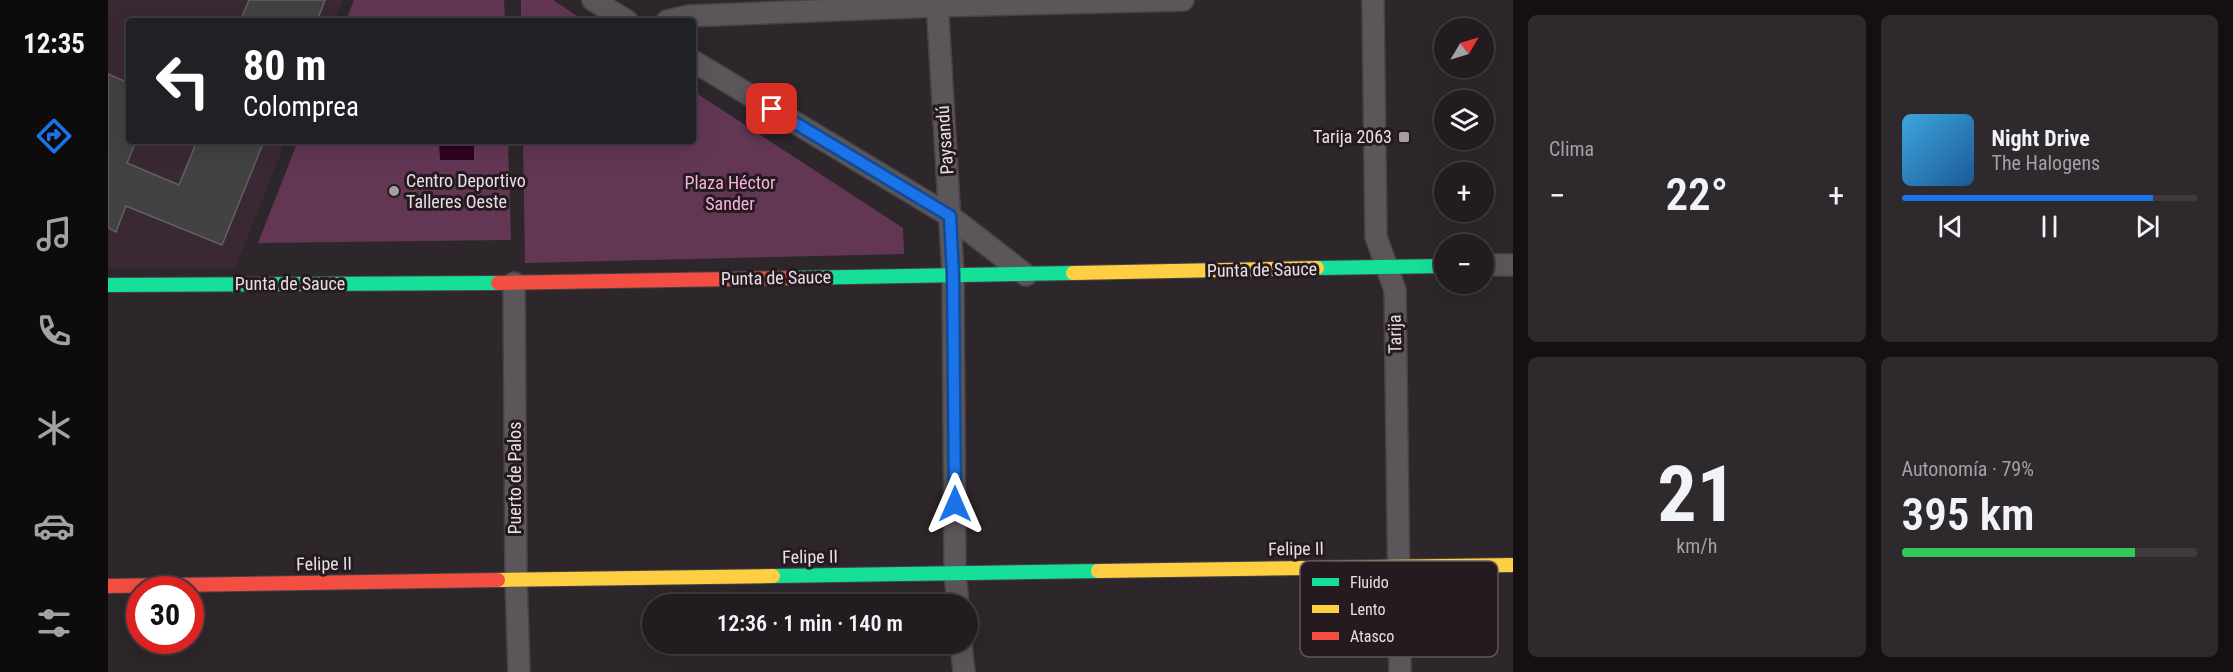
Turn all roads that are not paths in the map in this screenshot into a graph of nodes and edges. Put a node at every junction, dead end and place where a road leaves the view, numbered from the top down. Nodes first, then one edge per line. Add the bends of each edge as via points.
1 (593, 0) edge
2 (1183, 0) edge
3 (1373, 0) edge
4 (937, 3) edge
5 (622, 18) edge
6 (680, 18) edge
7 (696, 63) edge
8 (950, 216) junction
9 (1513, 265) edge
10 (1434, 266) edge
11 (1494, 266) edge
12 (1386, 267) junction
13 (953, 274) junction
14 (1026, 275) junction
15 (514, 283) junction
16 (108, 285) edge
17 (1397, 561) edge
18 (1300, 568) edge
19 (955, 573) junction
20 (516, 578) junction
21 (108, 586) edge
22 (957, 594) edge
23 (962, 654) edge
24 (1400, 657) edge
25 (519, 672) edge
26 (964, 672) edge
27 (1400, 672) edge

1 - 5 street
2 - 4 street
3 - 12 street, Tarija via 1376,237
4 - 6 street
4 - 8 street, Paysandú
7 - 8 street
8 - 13 street, Paysandú
8 - 14 street
9 - 11 street
10 - 12 street, Punta de Sauce
12 - 14 street, Punta de Sauce
12 - 17 street, Tarija via 1395,290
13 - 14 street, Punta de Sauce
13 - 15 street, Punta de Sauce
13 - 19 street, Paysandú
15 - 16 street, Punta de Sauce
15 - 20 street, Puerto de Palos
18 - 19 street, Felipe II
19 - 20 street, Felipe II
19 - 22 street, Paysandú
20 - 21 street, Felipe II
20 - 25 street, Puerto de Palos
23 - 26 street
24 - 27 street, Tarija

